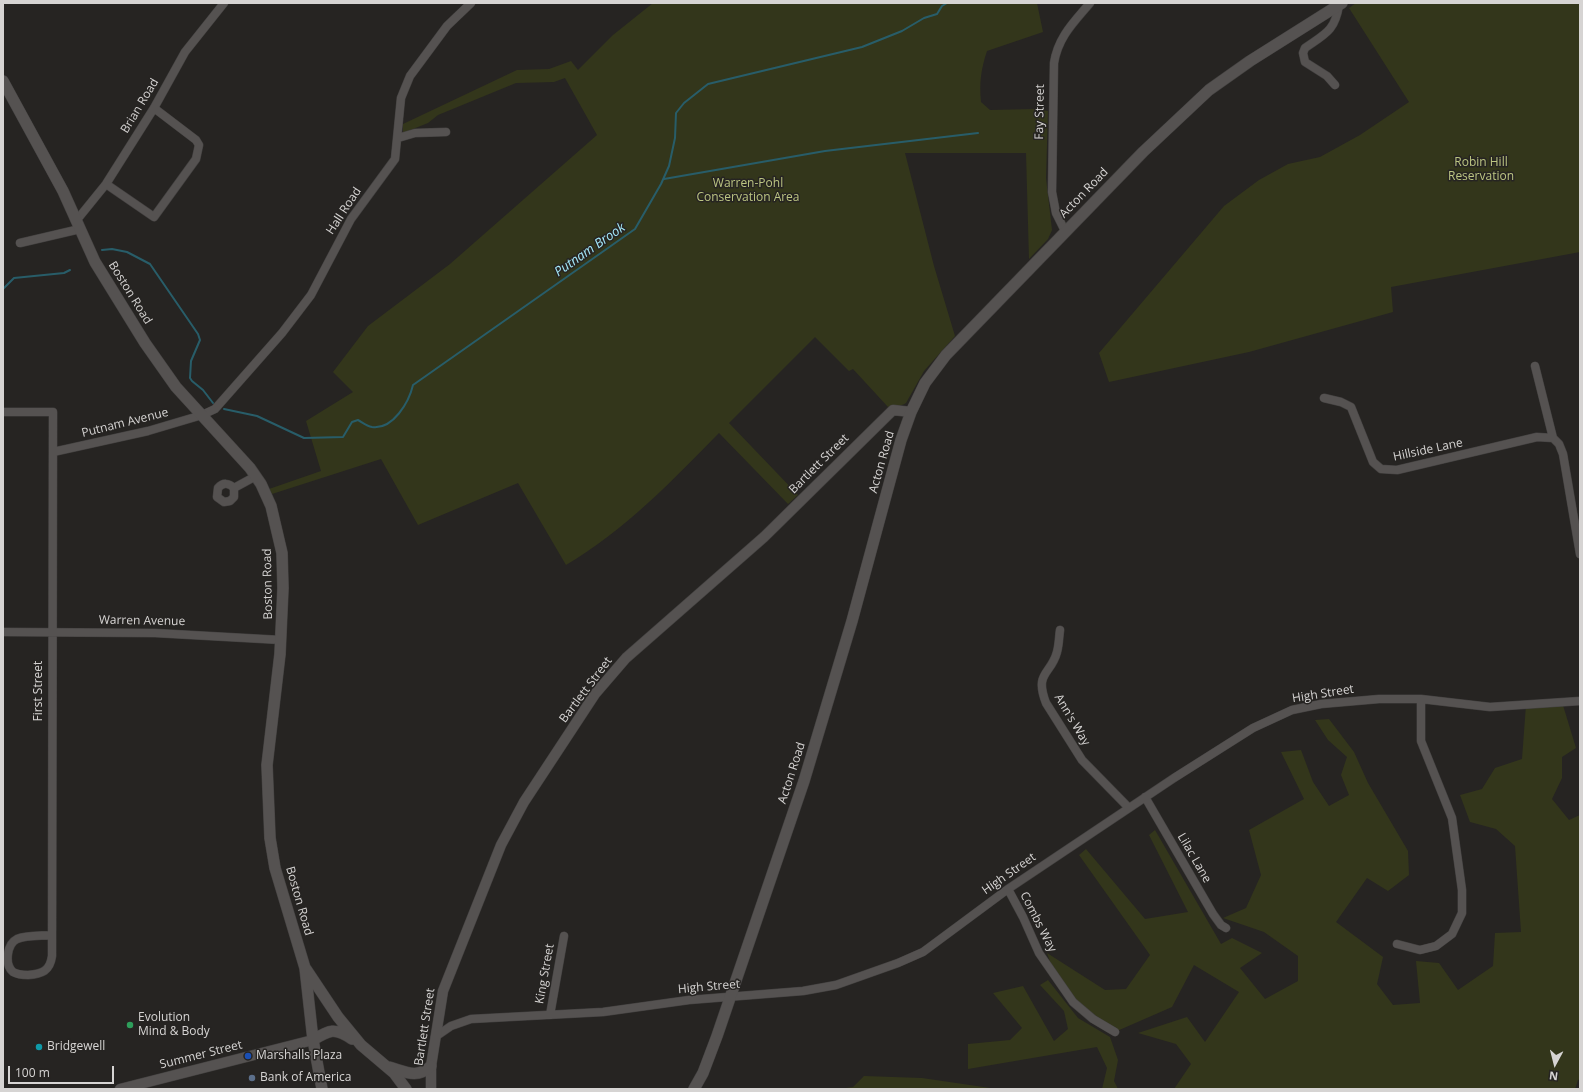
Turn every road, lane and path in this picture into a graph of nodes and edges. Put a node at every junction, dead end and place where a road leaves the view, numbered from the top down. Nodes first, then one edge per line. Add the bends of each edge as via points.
1 (224, 3) edge
2 (471, 3) edge
3 (1090, 3) edge
4 (1340, 4) edge
5 (3, 80) edge
6 (1335, 85) dead end
7 (154, 108) junction
8 (446, 132) dead end
9 (398, 138) junction
10 (106, 184) junction
11 (78, 225) junction
12 (1065, 231) junction
13 (20, 243) dead end
14 (1535, 366) dead end
15 (1324, 398) dead end
16 (3, 412) edge
17 (910, 412) junction
18 (202, 415) junction
19 (1553, 438) junction
20 (53, 452) junction
21 (256, 476) junction
22 (234, 488) dead end
23 (1580, 554) edge
24 (1060, 630) dead end
25 (3, 632) edge
26 (51, 632) junction
27 (281, 640) junction
28 (1421, 699) junction
29 (1580, 700) edge
30 (1145, 797) junction
31 (1129, 808) junction
32 (1008, 889) junction
33 (1226, 928) dead end
34 (52, 935) junction
35 (564, 936) dead end
36 (1397, 944) dead end
37 (305, 968) junction
38 (730, 998) junction
39 (550, 1015) junction
40 (331, 1031) junction
41 (1115, 1032) dead end
42 (435, 1037) junction
43 (313, 1040) junction
44 (361, 1045) junction
45 (318, 1064) junction
46 (386, 1066) junction
47 (431, 1066) junction
48 (120, 1089) edge
49 (322, 1089) edge
50 (406, 1089) edge
51 (431, 1089) edge
52 (694, 1089) edge

1 - 7 street, Brian Road via 185,52
2 - 9 street, Hall Road via 447,26 410,76 401,98
3 - 12 street, Fay Street via 1064,35 1054,63 1052,192 1056,213
4 - 6 street via 1337,19 1331,30 1305,48 1303,53 1305,62 1327,76
4 - 12 main road, Acton Road via 1232,73 1197,100
5 - 11 main road, Boston Road via 55,176
7 - 10 street, Brian Road
7 - 10 street via 196,140 199,145 196,159 154,217
8 - 9 street via 415,132
9 - 18 street, Hall Road via 393,162 351,219 311,295 298,314 215,409
10 - 11 street, Brian Road
11 - 13 street
11 - 18 main road, Boston Road via 95,262 156,360
12 - 17 main road, Acton Road via 946,355 925,383
14 - 19 street
15 - 19 street, Hillside Lane via 1351,407 1373,462 1386,470 1448,459 1537,437
16 - 20 street, First Street via 53,412
17 - 38 main road, Acton Road via 806,774
17 - 42 street, Bartlett Street via 893,410 764,537 626,658 595,694 524,802 500,845 443,991
18 - 20 street, Putnam Avenue via 148,431
18 - 21 main road, Boston Road
19 - 23 street via 1563,454
20 - 26 street, First Street
21 - 22 street
21 - 27 main road, Boston Road via 271,506 282,553
24 - 31 street, Ann's Way via 1057,653 1042,680 1046,702 1082,760
25 - 26 street, Warren Avenue
26 - 27 street, Warren Avenue via 156,633
26 - 34 street, First Street
27 - 37 main road, Boston Road via 267,765 270,838 275,868
28 - 29 street, High Street via 1488,707
28 - 30 street, High Street via 1337,702 1292,710 1253,728
28 - 36 street via 1421,740 1452,818 1462,890 1462,912 1452,934 1436,946 1420,950
30 - 31 street, High Street
30 - 33 street, Lilac Lane via 1213,914
31 - 32 street, High Street
32 - 38 street, High Street via 923,952 898,963 836,985
32 - 41 street, Combs Way via 1039,952 1073,1002 1093,1019
34 - 34 street, First Street via 52,960 48,969 38,974 15,973 9,963 8,952 17,939
35 - 39 street, King Street
37 - 43 main road, Boston Road
37 - 44 main road via 338,1017
38 - 39 street, High Street
38 - 52 main road, Acton Road via 703,1073
39 - 42 street, High Street via 471,1019 451,1026
40 - 43 main road
40 - 44 main road via 344,1033
40 - 45 main road via 320,1046
42 - 47 street, Bartlett Street
43 - 45 main road, Boston Road
43 - 48 street, Summer Street
44 - 46 main road
45 - 49 main road, Boston Road
46 - 47 main road via 416,1074
46 - 50 main road
47 - 51 street, Bartlett Street

